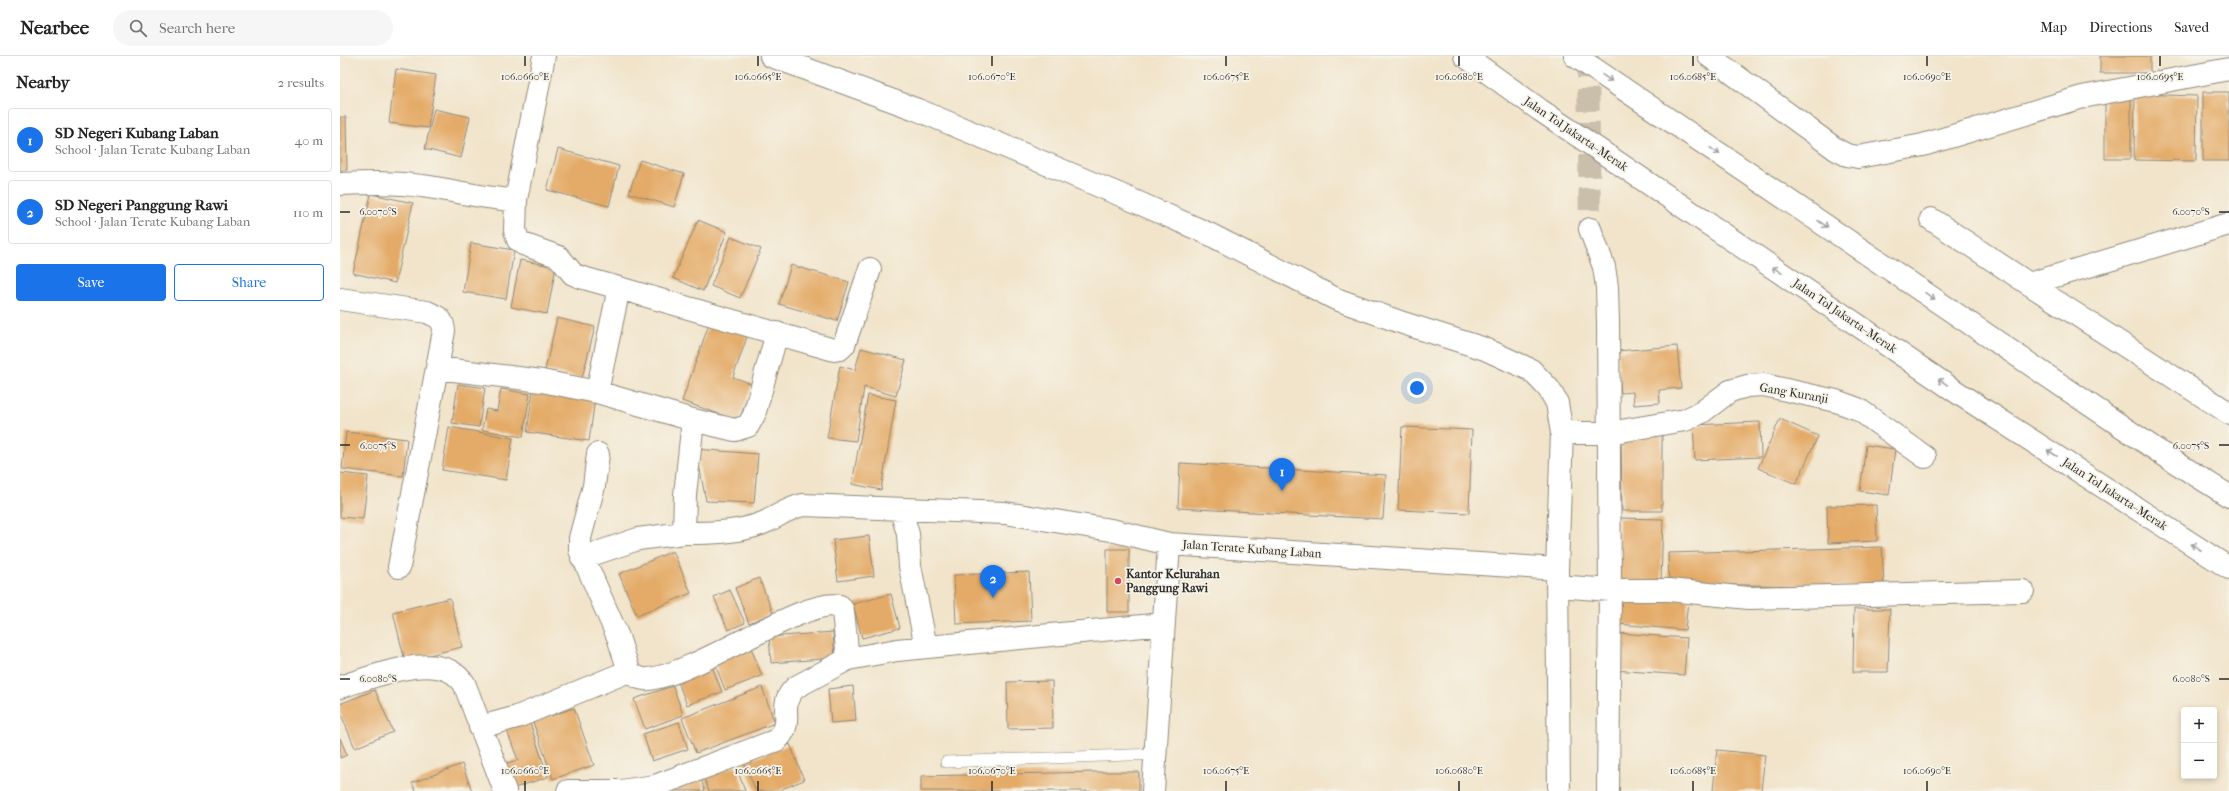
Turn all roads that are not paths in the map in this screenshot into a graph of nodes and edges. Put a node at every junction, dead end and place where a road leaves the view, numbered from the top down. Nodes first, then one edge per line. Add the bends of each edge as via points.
1 (544, 56) edge
2 (770, 56) edge
3 (1465, 56) edge
4 (1575, 56) edge
5 (1709, 56) edge
6 (2229, 69) edge
7 (340, 184) edge
8 (516, 200) junction
9 (1931, 219) dead end
10 (2229, 224) edge
11 (1590, 229) tunnel mouth
12 (870, 269) dead end
13 (2029, 284) junction
14 (619, 288) junction
15 (340, 299) edge
16 (777, 333) junction
17 (437, 368) junction
18 (596, 392) junction
19 (2229, 413) edge
20 (693, 420) junction
21 (1572, 433) junction
22 (1607, 433) junction
23 (598, 454) dead end
24 (1925, 457) dead end
25 (2229, 496) edge
26 (901, 510) junction
27 (684, 533) junction
28 (1169, 544) junction
29 (582, 558) junction
30 (399, 567) dead end
31 (2229, 568) edge
32 (1563, 581) junction
33 (1607, 590) junction
34 (2023, 591) dead end
35 (1163, 624) junction
36 (926, 647) junction
37 (848, 659) junction
38 (629, 671) junction
39 (340, 687) edge
40 (480, 727) junction
41 (1155, 754) junction
42 (946, 762) dead end
43 (505, 791) edge
44 (568, 791) edge
45 (616, 791) edge
46 (621, 791) edge
47 (1153, 791) edge
48 (1559, 791) edge
49 (1608, 791) edge

1 - 8 main road
2 - 21 main road via 918,110 1123,196 1209,234 1336,299 1485,350 1531,370 1549,389
31 -> 3 main road, Jalan Tol Jakarta–Merak via 1958,392 1540,110
4 -> 25 main road
5 - 6 main road via 1837,150 1858,157 1923,145 2082,97
7 - 8 main road via 396,183 476,197
8 - 14 main road via 515,230 518,240 559,257 573,274
9 - 13 main road
10 - 13 main road
11 - 22 main road via 1604,267 1607,287
12 - 16 main road via 849,334 840,350
13 - 19 main road
14 - 16 main road
14 - 18 main road
15 - 17 main road via 400,307 440,317 444,323 444,331
16 - 20 main road via 754,415 748,426 735,430
17 - 18 main road via 542,381
17 - 30 main road
18 - 20 main road
20 - 27 main road via 685,495
21 - 22 main road, Gang Kuranji
21 - 32 main road
22 - 24 main road, Gang Kuranji via 1685,420 1702,412 1730,392 1747,386 1764,385 1836,401 1858,409
22 - 33 main road
23 - 29 main road via 594,486 580,538
26 - 27 main road via 803,505 762,523 735,530
26 - 28 main road via 1005,513 1112,530
26 - 36 main road via 908,534 910,566
27 - 29 main road via 638,539
28 - 32 main road, Jalan Terate Kubang Laban
28 - 35 main road, Jalan Terate Kubang Laban
29 - 38 main road via 618,638
32 - 33 main road, Jalan Terate Kubang Laban
32 - 48 main road
33 - 34 main road, Jalan Terate Kubang Laban via 1668,590 1749,598
33 - 49 main road
35 - 36 main road
35 - 41 main road, Jalan Terate Kubang Laban
36 - 37 main road
37 - 38 main road via 843,611 840,606 833,604 804,612 703,660 658,677 647,680
37 - 46 main road via 796,687 790,693 786,700 787,727 777,740 655,786
38 - 40 main road via 517,717
39 - 40 main road via 396,670 432,666 450,671 464,683
40 - 43 main road
41 - 42 lane
41 - 47 main road, Jalan Terate Kubang Laban
44 - 45 main road

